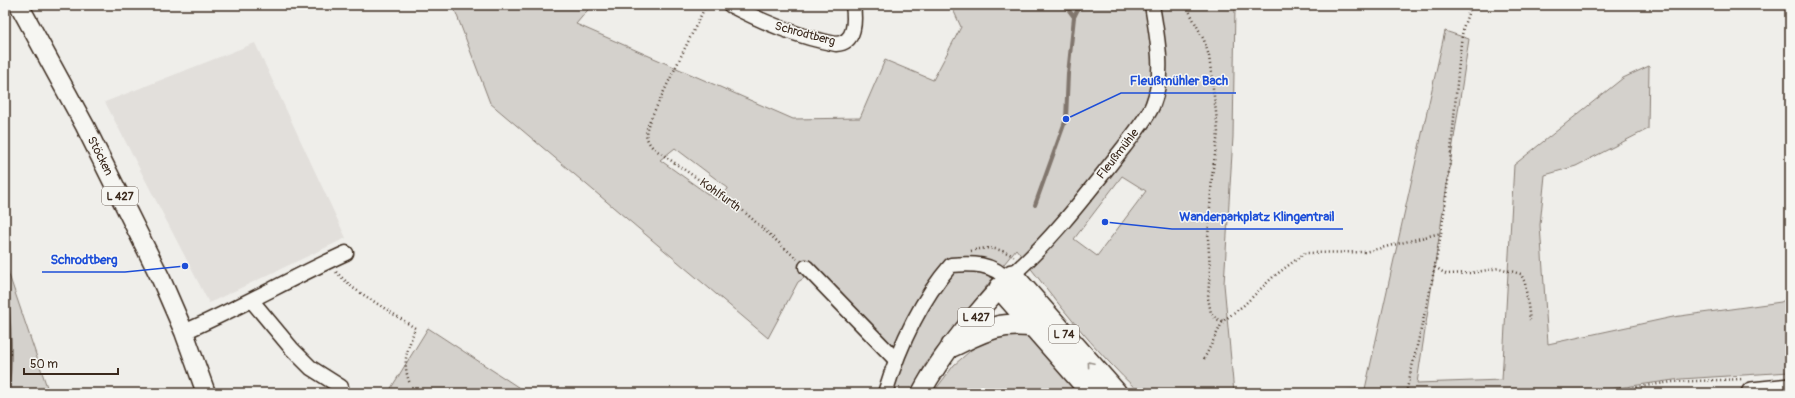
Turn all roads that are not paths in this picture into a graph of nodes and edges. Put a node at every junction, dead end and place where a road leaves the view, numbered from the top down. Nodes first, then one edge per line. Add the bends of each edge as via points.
1 (20, 5) edge
2 (730, 5) edge
3 (853, 5) edge
4 (1152, 5) edge
5 (346, 253) dead end
6 (806, 268) road end
7 (1006, 281) junction
8 (252, 301) junction
9 (1033, 326) junction
10 (184, 332) junction
11 (952, 346) junction
12 (895, 359) junction
13 (1751, 386) edge
14 (341, 387) dead end
15 (1790, 389) edge
16 (206, 393) edge
17 (885, 393) edge
18 (921, 393) edge
19 (1092, 393) edge
20 (1116, 393) edge

1 - 10 main road, Stöcken / L 427 via 95,147 161,279
2 - 3 street, Schrodtberg via 787,32 836,44 842,44 851,35 854,24
4 - 7 street, Fleußmühle via 1159,81 1153,105 1085,195 1040,248
5 - 8 street
6 - 12 street
7 - 9 highway, L 74
7 - 11 main road, L 427
7 - 12 street via 1003,275 992,267 966,263 951,265 924,302
20 -> 7 highway, L 74
8 - 10 street
8 - 14 street via 311,368
9 - 11 highway, L 74 via 1013,324 991,328
9 - 19 highway, L 74
10 - 16 main road, Stöcken / L 427
11 - 18 main road, L 427
12 - 17 street
13 - 15 highway

